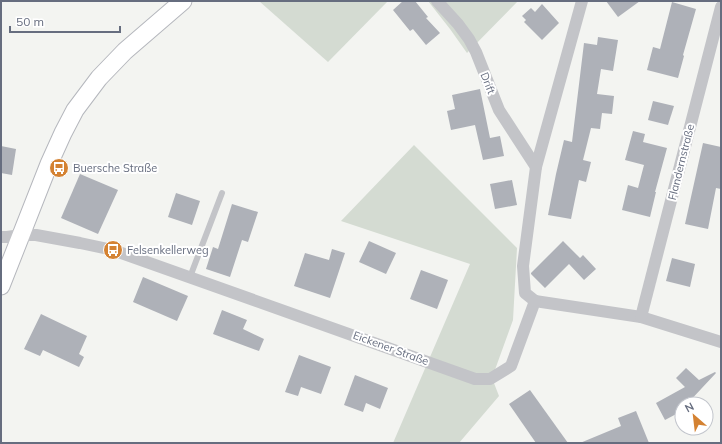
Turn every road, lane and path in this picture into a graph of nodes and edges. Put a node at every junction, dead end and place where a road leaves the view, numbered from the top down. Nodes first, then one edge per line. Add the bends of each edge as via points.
1 (183, 1) edge
2 (437, 1) edge
3 (582, 1) edge
4 (721, 7) edge
5 (536, 167) junction
6 (222, 193) dead end
7 (21, 235) junction
8 (1, 237) edge
9 (190, 276) junction
10 (1, 286) edge
11 (535, 301) junction
12 (641, 317) junction
13 (721, 342) edge

1 - 7 main road via 125,51 99,78 75,110 60,139
2 - 5 street, Drift via 469,39 499,110
3 - 5 street
4 - 12 street, Flandernstraße
5 - 11 street via 523,266 525,293
6 - 9 lane
7 - 8 street
7 - 9 street, Eickener Straße via 36,235 113,250
7 - 10 main road
9 - 11 street, Eickener Straße via 475,379 490,379 511,366
11 - 12 street
12 - 13 street

